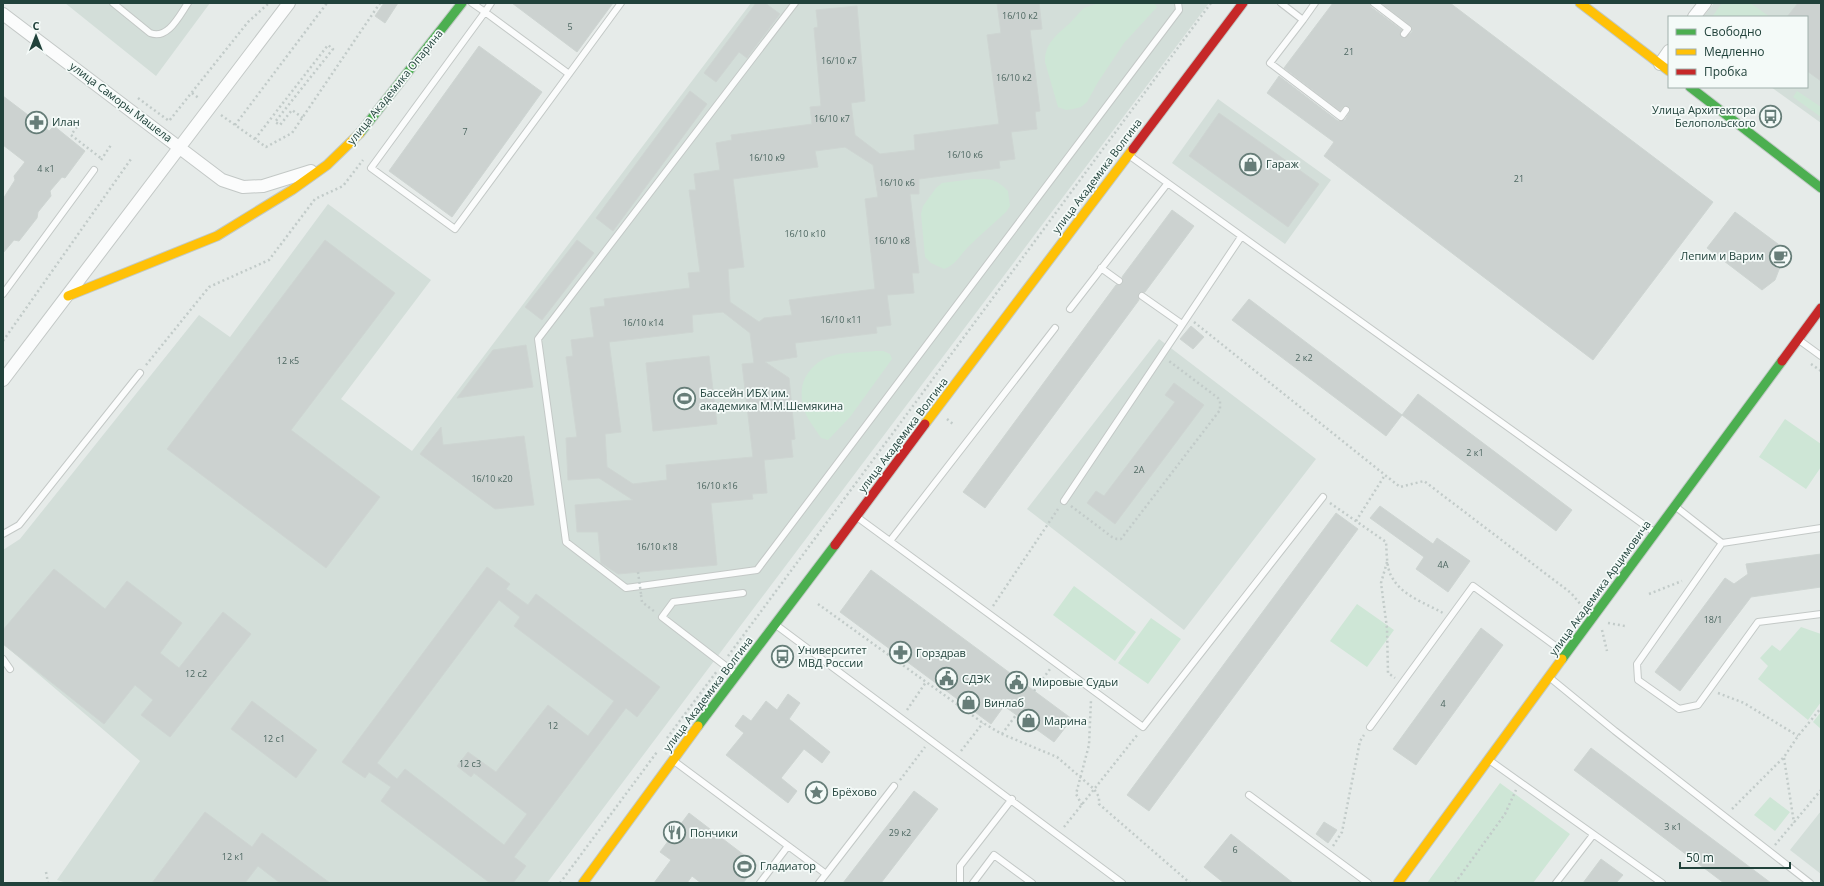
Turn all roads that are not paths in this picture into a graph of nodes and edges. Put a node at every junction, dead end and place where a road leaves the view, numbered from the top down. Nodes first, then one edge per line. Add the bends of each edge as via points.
1 (113, 3) edge
2 (188, 3) edge
3 (289, 3) edge
4 (462, 3) edge
5 (472, 3) edge
6 (492, 3) edge
7 (621, 3) edge
8 (795, 3) edge
9 (1178, 3) edge
10 (1243, 3) edge
11 (1281, 3) edge
12 (1315, 3) edge
13 (1374, 3) edge
14 (1580, 3) edge
15 (1705, 3) edge
16 (485, 12) junction
17 (3, 14) edge
18 (1695, 16) edge
19 (1303, 20) junction
20 (1404, 34) dead end
21 (1668, 54) edge
22 (1664, 67) edge
23 (569, 74) junction
24 (1691, 88) edge
25 (1346, 110) dead end
26 (181, 147) junction
27 (1128, 155) junction
28 (327, 165) junction
29 (94, 170) road end
30 (1167, 184) junction
31 (1821, 188) edge
32 (1241, 237) junction
33 (1101, 268) junction
34 (1119, 281) dead end
35 (3, 294) edge
36 (68, 296) junction
37 (1142, 296) dead end
38 (1070, 308) dead end
39 (1821, 308) edge
40 (1182, 324) junction
41 (1055, 328) dead end
42 (1798, 340) junction
43 (1821, 356) edge
44 (140, 373) dead end
45 (4, 379) edge
46 (1323, 498) road end
47 (1064, 501) road end
48 (1676, 507) junction
49 (857, 517) junction
50 (1821, 528) edge
51 (1655, 533) junction
52 (3, 534) edge
53 (890, 541) junction
54 (1722, 543) junction
55 (743, 593) dead end
56 (1821, 614) edge
57 (776, 625) junction
58 (1566, 654) junction
59 (3, 659) edge
60 (10, 669) dead end
61 (737, 675) junction
62 (1549, 677) junction
63 (1370, 727) road end
64 (1487, 759) junction
65 (672, 760) junction
66 (894, 786) road end
67 (1249, 795) dead end
68 (1012, 799) junction
69 (1592, 834) junction
70 (788, 846) junction
71 (826, 874) junction
72 (583, 883) edge
73 (760, 883) edge
74 (819, 883) edge
75 (960, 883) edge
76 (973, 883) edge
77 (1032, 883) edge
78 (1122, 883) edge
79 (1368, 883) edge
80 (1398, 883) edge
81 (1556, 883) edge
82 (1662, 883) edge
83 (1810, 883) edge

1 - 2 lane via 156,36 163,34 172,26
3 - 26 street
4 - 28 street, улица Академика Опарина via 357,136
5 - 16 lane
6 - 16 lane
7 - 23 lane
8 - 9 lane via 538,338 566,542 626,588 757,570 1180,10
10 - 27 street, улица Академика Волгина
11 - 19 lane
12 - 19 lane
13 - 20 lane via 1408,29
14 - 22 street
15 - 18 street
16 - 23 lane
16 - 23 lane via 371,168 455,229
17 - 26 street, улица Саморы Машела
19 - 25 lane via 1270,63 1341,117
21 - 22 street
24 - 31 street
26 - 28 street, улица Саморы Машела via 222,180 243,187 284,181
26 - 36 street
27 - 30 lane
27 - 49 street, улица Академика Волгина
28 - 36 street, улица Академика Опарина via 218,236
29 - 35 lane
30 - 32 lane
30 - 33 lane
32 - 40 lane
32 - 51 lane
33 - 34 lane
33 - 38 lane
36 - 45 street
37 - 40 lane
39 - 42 street, улица Академика Арцимовича
40 - 47 lane
41 - 53 lane
42 - 43 lane
42 - 48 street, улица Академика Арцимовича
44 - 52 lane via 18,525
46 - 53 lane via 1143,727
48 - 51 street, улица Академика Арцимовича
48 - 54 lane
49 - 53 lane
49 - 57 street, улица Академика Волгина
50 - 54 lane
51 - 58 street, улица Академика Арцимовича
54 - 56 lane via 1637,664 1638,680 1679,710 1698,705 1758,622
55 - 61 lane via 673,602 662,617
57 - 61 street, улица Академика Волгина
57 - 68 lane
58 - 62 street, улица Академика Арцимовича
58 - 63 lane via 1473,586
59 - 60 lane
61 - 65 street, улица Академика Волгина
62 - 64 street, улица Академика Арцимовича
62 - 83 lane
64 - 69 lane
64 - 80 street, улица Академика Арцимовича
65 - 70 lane
65 - 72 street, улица Академика Волгина
66 - 71 lane
67 - 79 lane
68 - 75 lane via 960,866
68 - 78 lane
69 - 81 lane
69 - 82 lane
70 - 71 lane
70 - 73 lane
71 - 74 lane
76 - 77 lane via 994,855

